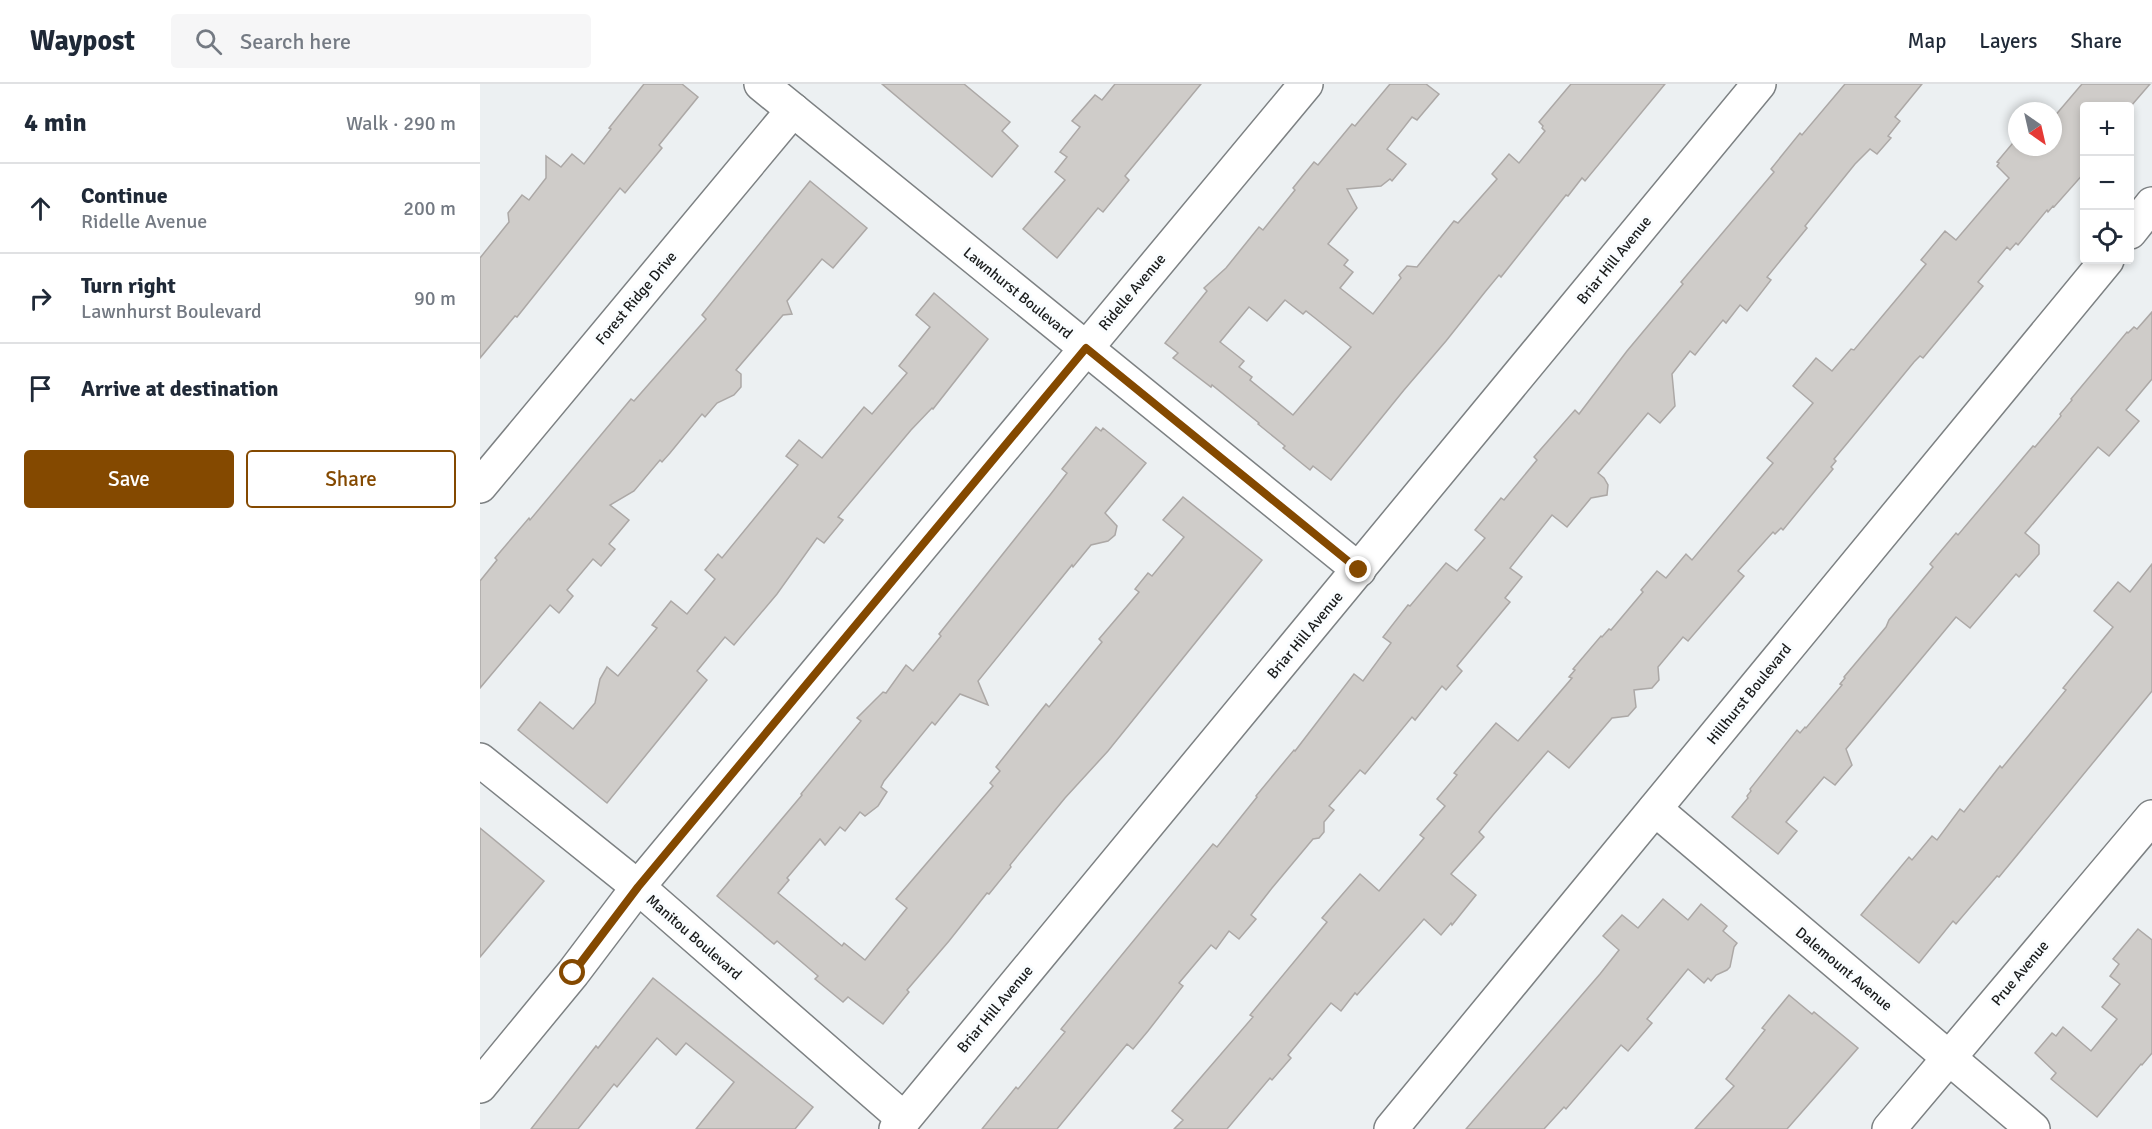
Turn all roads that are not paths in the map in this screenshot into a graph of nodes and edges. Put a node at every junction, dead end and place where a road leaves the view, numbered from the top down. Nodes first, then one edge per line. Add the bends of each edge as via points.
1 (761, 84) edge
2 (1306, 84) edge
3 (1759, 84) edge
4 (793, 110) junction
5 (2152, 204) edge
6 (2134, 227) edge
7 (2104, 264) edge
8 (1086, 348) junction
9 (480, 486) edge
10 (1359, 570) junction
11 (480, 760) edge
12 (1655, 809) junction
13 (2152, 817) edge
14 (638, 887) junction
15 (1949, 1057) junction
16 (480, 1086) edge
17 (900, 1124) edge
18 (1391, 1129) edge
19 (1888, 1129) edge
20 (2032, 1129) edge

1 - 4 street, Lawnhurst Boulevard
2 - 8 street, Ridelle Avenue
3 - 10 street, Briar Hill Avenue
4 - 8 street, Lawnhurst Boulevard
4 - 9 street, Forest Ridge Drive
5 - 6 street
7 - 12 street, Hillhurst Boulevard
8 - 10 street, Lawnhurst Boulevard
8 - 14 street, Ridelle Avenue
10 - 17 street, Briar Hill Avenue
11 - 14 street, Manitou Boulevard
12 - 15 street, Dalemount Avenue
12 - 18 street, Hillhurst Boulevard
13 - 15 street, Prue Avenue
14 - 16 street, Ridelle Avenue
14 - 17 street, Manitou Boulevard
15 - 19 street, Prue Avenue
15 - 20 street, Dalemount Avenue

